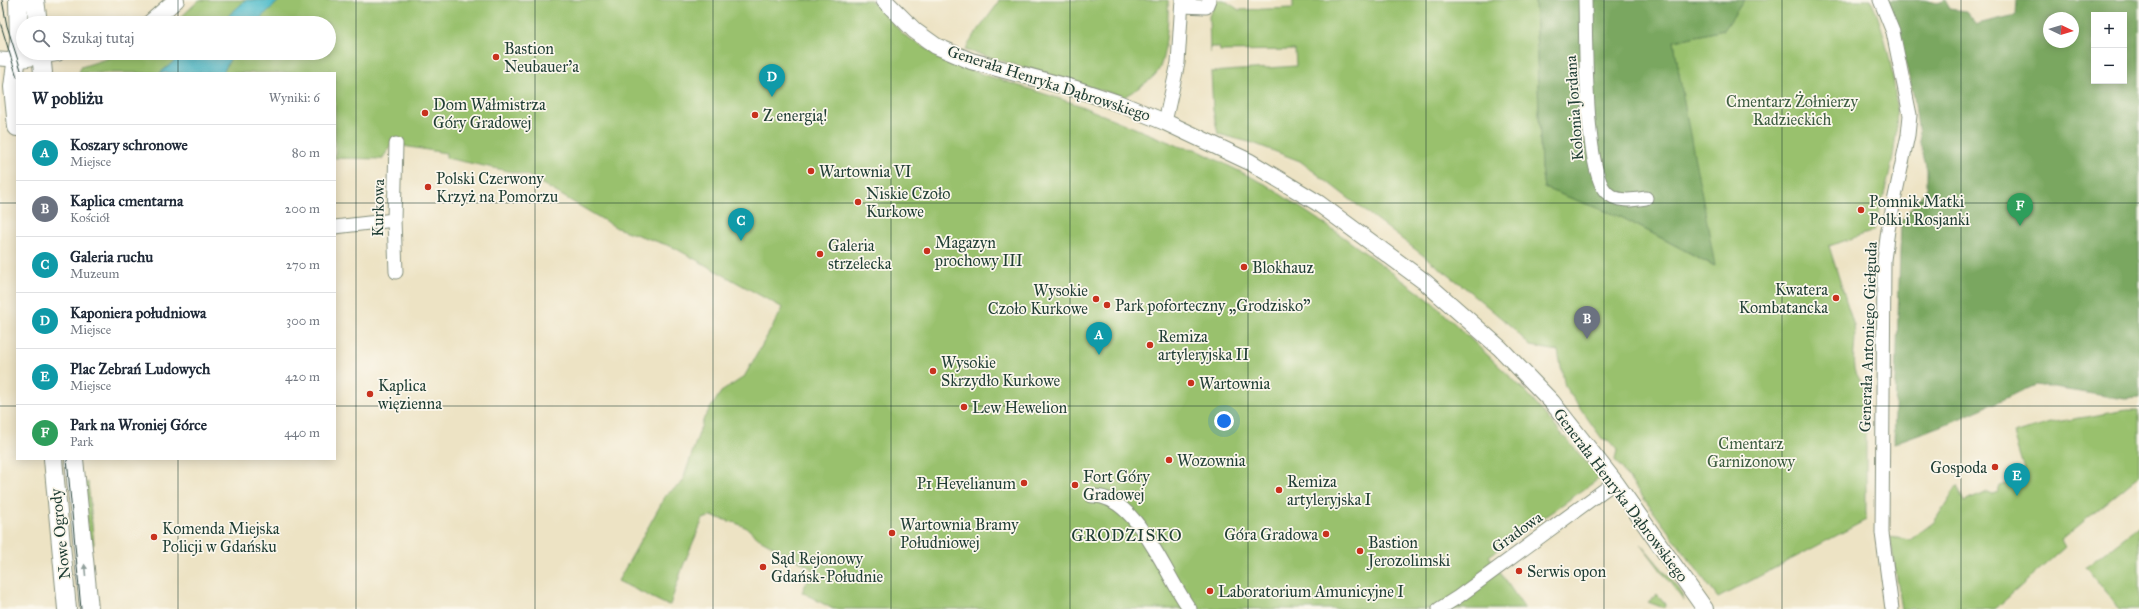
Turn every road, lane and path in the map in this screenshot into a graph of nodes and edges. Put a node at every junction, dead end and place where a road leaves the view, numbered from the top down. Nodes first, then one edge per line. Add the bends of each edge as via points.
1 (18, 0) edge
2 (35, 0) edge
3 (176, 0) edge
4 (884, 0) edge
5 (1209, 0) edge
6 (1585, 0) edge
7 (1880, 0) edge
8 (1182, 3) edge
9 (19, 16) edge
10 (37, 16) edge
11 (158, 16) edge
12 (16, 37) edge
13 (8, 60) edge
14 (16, 117) edge
15 (1165, 122) junction
16 (396, 144) dead end
17 (1646, 198) dead end
18 (394, 220) junction
19 (336, 227) edge
20 (396, 272) dead end
21 (53, 460) edge
22 (74, 460) edge
23 (1615, 482) junction
24 (1092, 496) dead end
25 (67, 609) edge
26 (89, 609) edge
27 (1190, 609) edge
28 (1438, 609) edge
29 (1705, 609) edge
30 (1892, 609) edge

1 - 9 main road
2 - 10 main road
3 - 11 street
4 - 15 street, Generała Henryka Dąbrowskiego via 915,31 936,46 971,61 1076,89
5 - 8 street via 1206,7
6 - 17 street, Kolonia Jordana via 1591,144 1598,178 1606,192 1617,200
7 - 30 street, Generała Antoniego Giełguda via 1893,32 1910,115 1884,260 1882,533
8 - 15 street via 1178,63
12 - 13 main road
13 - 14 main road
15 - 23 street, Generała Henryka Dąbrowskiego via 1285,181 1425,282 1500,348 1552,402
16 - 18 street, Kurkowa
18 - 19 street
18 - 20 street, Kurkowa
21 - 25 main road, Nowe Ogrody
26 -> 22 main road, Nowe Ogrody
23 - 28 street, Gradowa
23 - 29 street, Generała Henryka Dąbrowskiego
24 - 27 street via 1107,497 1128,513 1151,542

